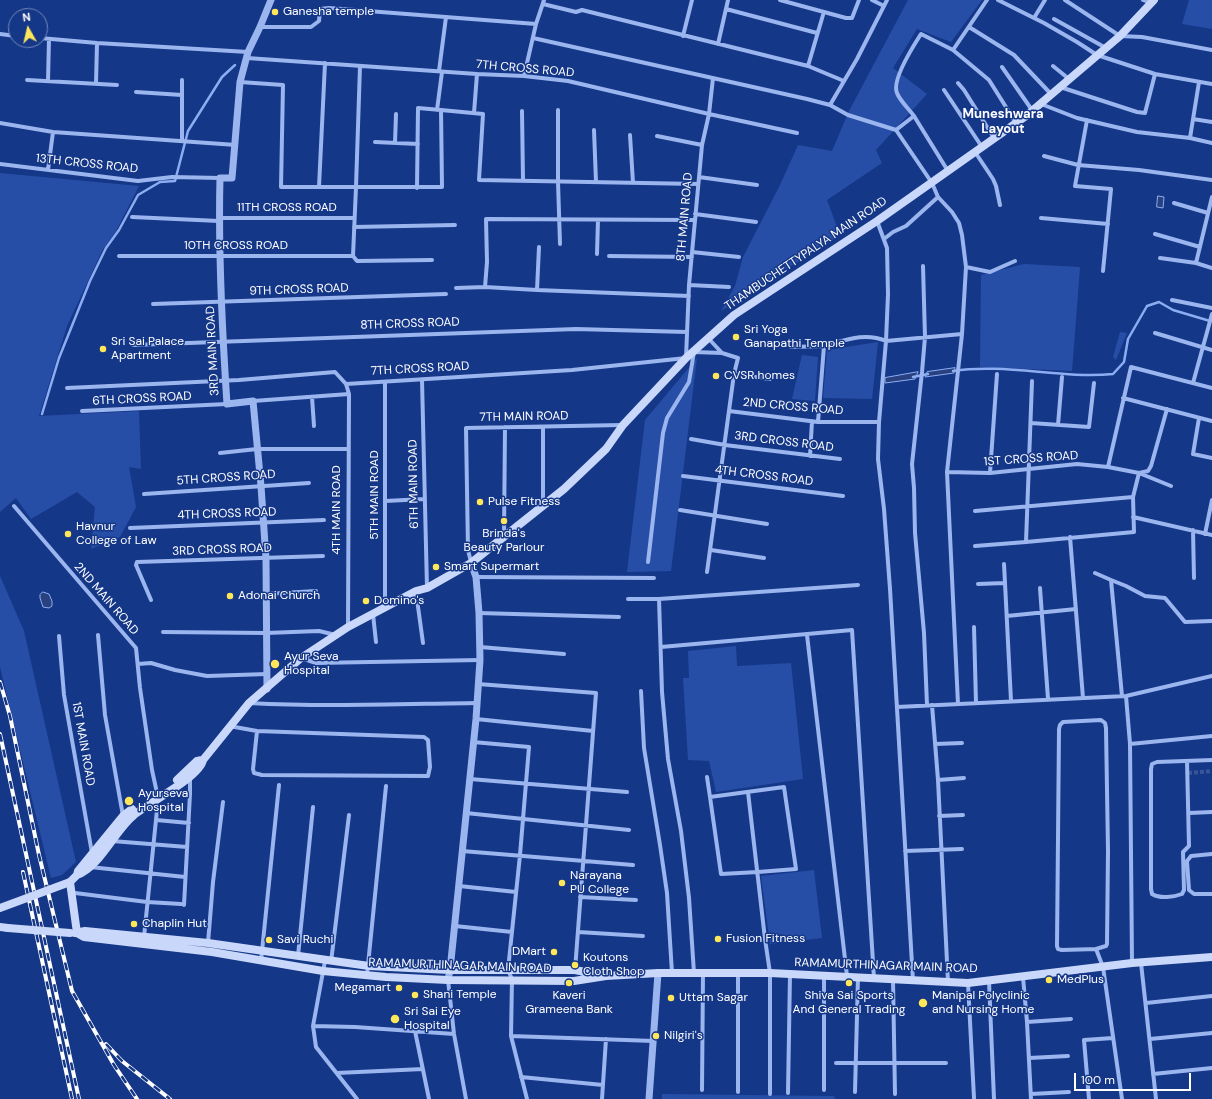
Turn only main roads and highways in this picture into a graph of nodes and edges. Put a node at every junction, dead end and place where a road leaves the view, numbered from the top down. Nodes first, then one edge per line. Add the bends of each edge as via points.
1 (1149, 1) edge
2 (203, 760) junction
3 (73, 878) junction
4 (0, 908) edge
5 (4, 928) edge
6 (75, 930) junction
7 (1212, 957) edge
8 (606, 976) junction

1 - 2 main road, THAMBUCHETTYPALYA MAIN ROAD via 1120,36 1033,111 878,221 734,315 686,358 622,425 606,450 564,489 471,562 427,588 416,591 348,627 301,658 249,703
2 - 3 main road, THAMBUCHETTYPALYA MAIN ROAD via 197,761 180,778 123,816
2 - 3 main road, THAMBUCHETTYPALYA MAIN ROAD via 181,784 129,818 85,872
3 - 4 main road, bridge
3 - 6 main road
3 - 6 main road via 79,920
5 - 6 main road, RAMAMURTHINAGAR MAIN ROAD, bridge
6 - 8 main road, RAMAMURTHINAGAR MAIN ROAD via 208,943 369,966 450,970 575,970
6 - 8 main road, RAMAMURTHINAGAR MAIN ROAD via 84,937 212,952 323,971 367,975 448,980 574,981
7 - 8 main road, RAMAMURTHINAGAR MAIN ROAD via 1103,966 968,983 770,973 658,973

